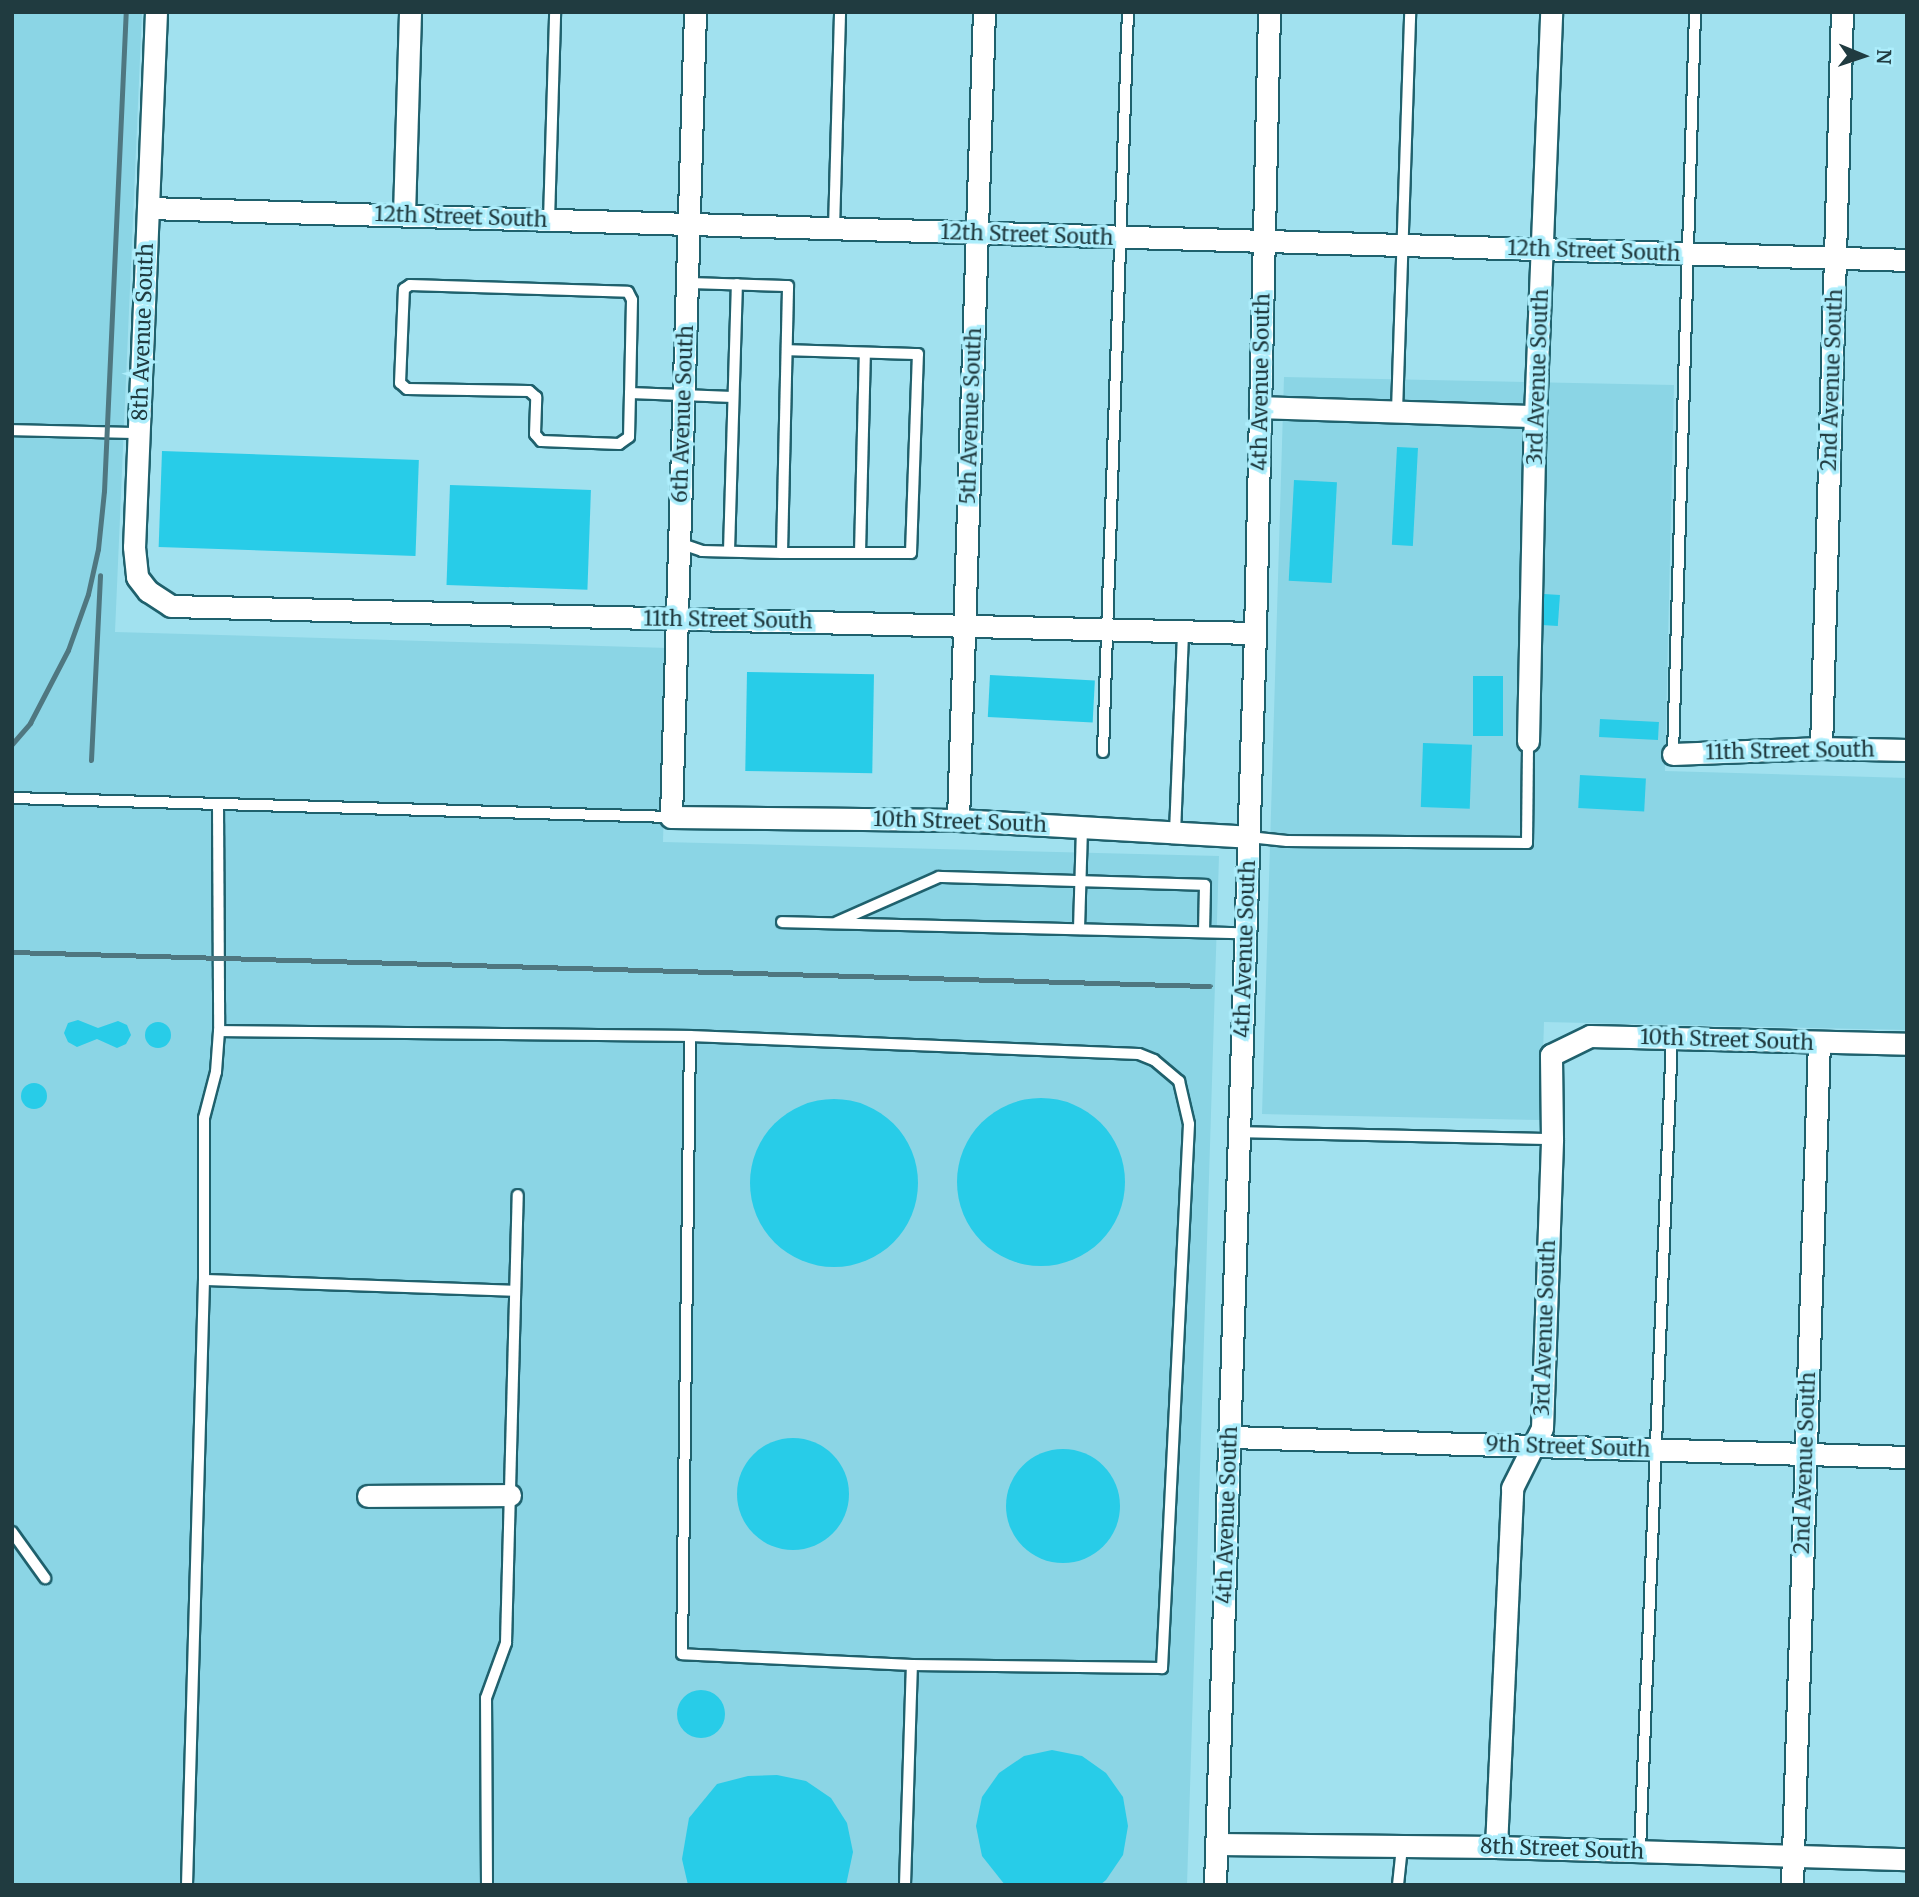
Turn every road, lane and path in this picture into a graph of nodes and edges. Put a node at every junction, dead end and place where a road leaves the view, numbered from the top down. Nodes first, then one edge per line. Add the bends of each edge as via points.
1 (156, 12) edge
2 (410, 12) edge
3 (555, 12) edge
4 (695, 12) edge
5 (840, 12) edge
6 (984, 12) edge
7 (1128, 12) edge
8 (1269, 12) edge
9 (1410, 12) edge
10 (1551, 12) edge
11 (1695, 12) edge
12 (1842, 12) edge
13 (148, 208) junction
14 (404, 215) junction
15 (549, 220) junction
16 (689, 224) junction
17 (834, 229) junction
18 (977, 233) junction
19 (1120, 237) junction
20 (1264, 242) junction
21 (1402, 246) junction
22 (1544, 250) junction
23 (1688, 254) junction
24 (1835, 258) junction
25 (1907, 260) edge
26 (687, 282) junction
27 (737, 284) junction
28 (787, 350) junction
29 (865, 353) junction
30 (629, 393) junction
31 (684, 394) junction
32 (733, 397) junction
33 (1260, 407) junction
34 (1397, 411) junction
35 (1535, 416) junction
36 (12, 430) edge
37 (139, 433) junction
38 (679, 543) junction
39 (729, 551) junction
40 (782, 552) junction
41 (860, 552) junction
42 (201, 607) joint
43 (677, 619) junction
44 (965, 626) junction
45 (1107, 630) junction
46 (1182, 631) junction
47 (1255, 634) junction
48 (1528, 741) joint
49 (1821, 748) junction
50 (1907, 750) edge
51 (1104, 752) dead end
52 (1673, 754) joint
53 (12, 798) edge
54 (218, 804) junction
55 (671, 817) junction
56 (958, 820) junction
57 (1082, 827) junction
58 (1175, 833) junction
59 (1249, 837) junction
60 (1080, 881) junction
61 (782, 922) dead end
62 (835, 924) junction
63 (1079, 929) junction
64 (1204, 932) junction
65 (1246, 933) junction
66 (219, 1031) junction
67 (690, 1036) junction
68 (1672, 1038) junction
69 (1819, 1042) junction
70 (1907, 1045) edge
71 (1551, 1055) joint
72 (1239, 1132) junction
73 (1552, 1139) junction
74 (518, 1195) dead end
75 (204, 1280) junction
76 (515, 1291) junction
77 (1230, 1437) junction
78 (1532, 1446) junction
79 (1656, 1450) junction
80 (1806, 1454) junction
81 (1907, 1457) edge
82 (510, 1495) junction
83 (368, 1496) dead end
84 (12, 1532) edge
85 (46, 1578) dead end
86 (912, 1665) junction
87 (1216, 1844) junction
88 (1402, 1846) junction
89 (1496, 1847) junction
90 (1640, 1851) junction
91 (1793, 1856) junction
92 (1907, 1859) edge
93 (187, 1885) edge
94 (487, 1885) edge
95 (905, 1885) edge
96 (1215, 1885) edge
97 (1398, 1885) edge
98 (1792, 1885) edge

1 - 13 street, 8th Avenue South
2 - 14 street
3 - 15 lane
4 - 16 street, 6th Avenue South
5 - 17 lane
6 - 18 street, 5th Avenue South
7 - 19 lane
8 - 20 street, 4th Avenue South
9 - 21 lane
10 - 22 street, 3rd Avenue South
11 - 23 lane
12 - 24 street, 2nd Avenue South
13 - 14 street, 12th Street South
13 - 37 street, 8th Avenue South
14 - 15 street, 12th Street South
15 - 16 street, 12th Street South
16 - 17 street, 12th Street South
16 - 26 street, 6th Avenue South
17 - 18 street, 12th Street South
18 - 19 street, 12th Street South
18 - 44 street, 5th Avenue South
19 - 20 street, 12th Street South
19 - 45 lane
20 - 21 street, 12th Street South
20 - 33 street, 4th Avenue South
21 - 22 street, 12th Street South
21 - 34 lane
22 - 23 street, 12th Street South
22 - 35 street, 3rd Avenue South
23 - 24 street, 12th Street South
23 - 52 lane
24 - 25 street, 12th Street South
24 - 49 street, 2nd Avenue South
26 - 27 lane
26 - 31 street, 6th Avenue South
27 - 28 lane via 788,286
27 - 32 lane
28 - 29 lane
28 - 40 lane
29 - 41 lane
29 - 41 lane via 918,354 911,553
30 - 30 lane via 632,300 628,292 410,285 404,289 400,383 407,388 529,391 536,397 535,434 541,441 619,444 629,437
30 - 31 lane
31 - 32 lane
31 - 38 street, 6th Avenue South
32 - 39 lane
33 - 34 street
33 - 47 street, 4th Avenue South
34 - 35 street
35 - 48 street, 3rd Avenue South
36 - 37 lane
37 - 42 street, 8th Avenue South via 137,577 148,591 171,606
38 - 39 lane via 702,551
38 - 43 street, 6th Avenue South
39 - 40 lane
40 - 41 lane
42 - 43 street, 11th Street South
43 - 44 street, 11th Street South
43 - 55 street, 6th Avenue South
44 - 45 street, 11th Street South
44 - 56 street, 5th Avenue South
45 - 46 street, 11th Street South
45 - 51 lane
46 - 47 street, 11th Street South
46 - 58 lane
47 - 59 street, 4th Avenue South
48 - 59 lane via 1527,842
49 - 50 street, 11th Street South
49 - 52 street, 11th Street South
53 - 54 lane
54 - 55 lane
54 - 66 lane
55 - 56 street, 10th Street South
56 - 57 street, 10th Street South
57 - 58 street, 10th Street South
57 - 60 lane
58 - 59 street, 10th Street South
59 - 65 street, 4th Avenue South
60 - 62 lane via 939,877
60 - 63 lane
60 - 64 lane via 1205,885
61 - 62 lane
62 - 63 lane
63 - 64 lane
64 - 65 lane
65 - 72 street, 4th Avenue South
66 - 67 lane
66 - 75 lane via 216,1072 205,1118
67 - 86 lane via 682,1654
67 - 86 lane via 1139,1054 1154,1059 1179,1081 1189,1124 1162,1668
68 - 69 street, 10th Street South
68 - 71 street, 10th Street South via 1590,1036
68 - 79 lane
69 - 70 street, 10th Street South
69 - 80 street, 2nd Avenue South
71 - 73 street, 3rd Avenue South
72 - 73 lane
72 - 77 street, 4th Avenue South
73 - 78 street, 3rd Avenue South via 1542,1428
74 - 76 lane
75 - 76 lane
75 - 93 lane
76 - 82 lane
77 - 78 street, 9th Street South
77 - 87 street, 4th Avenue South
78 - 79 street, 9th Street South
78 - 89 street, 3rd Avenue South via 1512,1488
79 - 80 street, 9th Street South
79 - 90 lane
80 - 81 street, 9th Street South
80 - 91 street, 2nd Avenue South
82 - 83 street
82 - 94 lane via 506,1643 486,1698
84 - 85 lane
86 - 95 lane
87 - 88 street, 8th Street South
87 - 96 street, 4th Avenue South
88 - 89 street, 8th Street South
88 - 97 lane
89 - 90 street, 8th Street South
90 - 91 street, 8th Street South
91 - 92 street, 8th Street South
91 - 98 street, 2nd Avenue South

